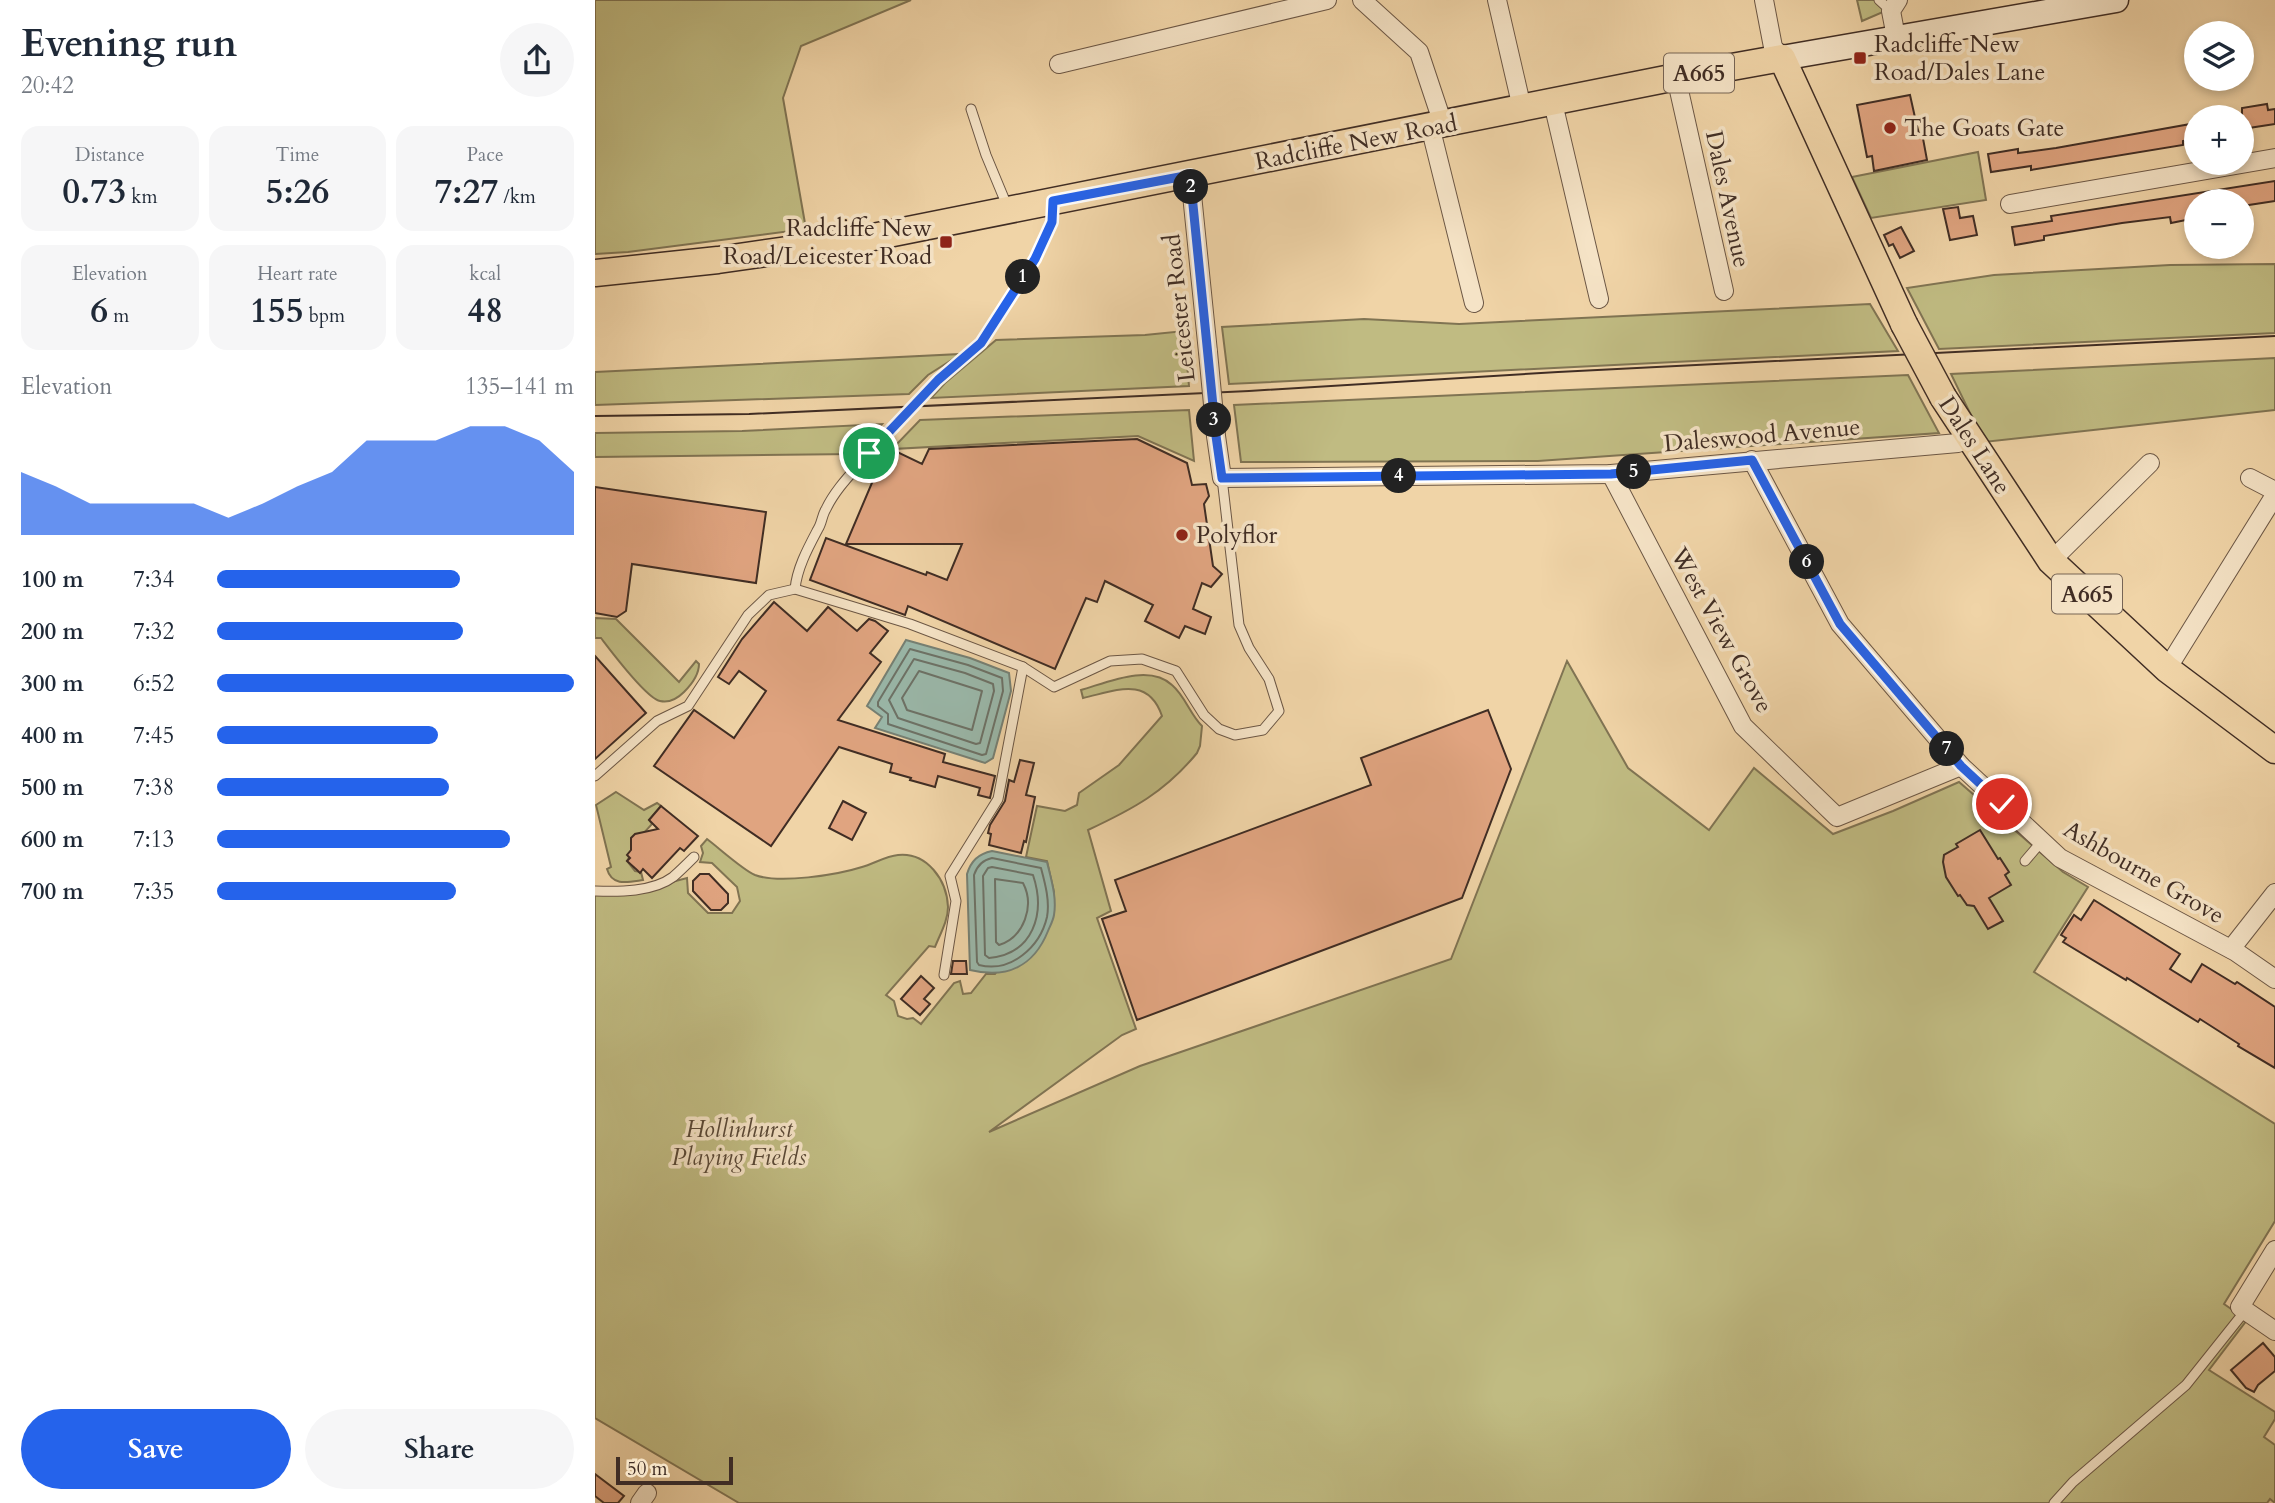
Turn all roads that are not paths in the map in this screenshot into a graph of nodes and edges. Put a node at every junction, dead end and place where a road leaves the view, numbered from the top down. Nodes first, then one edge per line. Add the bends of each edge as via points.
1 (1327, 0) edge
2 (1362, 0) edge
3 (1497, 0) edge
4 (1764, 0) edge
5 (2116, 0) edge
6 (1889, 4) edge
7 (1896, 37) junction
8 (1782, 58) junction
9 (1059, 64) dead end
10 (1676, 77) junction
11 (1553, 103) junction
12 (1522, 108) junction
13 (971, 109) dead end
14 (1437, 125) junction
15 (2275, 158) edge
16 (1190, 175) junction
17 (1053, 201) junction
18 (2010, 204) dead end
19 (1009, 210) junction
20 (595, 273) edge
21 (1724, 291) dead end
22 (1599, 299) dead end
23 (1474, 303) dead end
24 (1969, 438) junction
25 (1752, 460) junction
26 (2150, 463) dead end
27 (1611, 474) junction
28 (1222, 478) junction
29 (2251, 478) dead end
30 (2275, 493) edge
31 (2051, 561) junction
32 (795, 589) junction
33 (1023, 667) junction
34 (2167, 669) junction
35 (2273, 743) edge
36 (1961, 766) junction
37 (595, 776) edge
38 (2042, 841) junction
39 (694, 857) dead end
40 (2025, 861) dead end
41 (595, 891) edge
42 (2275, 893) edge
43 (2231, 949) junction
44 (944, 975) dead end
45 (2275, 979) edge
46 (2275, 1250) edge
47 (2243, 1309) junction
48 (2275, 1331) edge
49 (2054, 1503) edge

1 - 9 street
2 - 14 street via 1419,52
3 - 12 street
4 - 8 street via 1773,47
5 - 7 main road, Radcliffe New Road
6 - 7 street
7 - 8 main road, Radcliffe New Road
8 - 10 main road, Radcliffe New Road / A665
8 - 24 main road, Dales Lane / A665, bridge via 1905,324
10 - 11 main road, Radcliffe New Road / A665
10 - 21 street, Dales Avenue
11 - 12 main road, Radcliffe New Road / A665
11 - 22 street
12 - 14 main road, Radcliffe New Road / A665
13 - 19 lane
14 - 16 main road, Radcliffe New Road / A665
14 - 23 street
15 - 18 street
16 - 17 main road, Radcliffe New Road / A665
16 - 28 street, Leicester Road, bridge
17 - 19 main road, Radcliffe New Road / A665
17 - 32 lane, bridge via 1052,222 1035,259 981,343 938,380 838,490 807,550
19 - 20 main road, Radcliffe New Road / A665 via 858,240
24 - 25 street, Daleswood Avenue via 1958,443
24 - 31 main road, Dales Lane / A665
25 - 27 street, Daleswood Avenue
25 - 36 street, Ashbourne Grove via 1840,624
26 - 31 street
27 - 28 street, Daleswood Avenue
27 - 36 street, West View Grove via 1743,726 1837,817
28 - 33 lane via 1239,625 1269,679 1279,711 1263,730 1235,735 1219,729 1204,715 1176,671 1142,659 1110,661 1054,687
29 - 30 street
30 - 34 street
31 - 34 main road, Dales Lane / A665
32 - 33 lane via 910,624
32 - 37 lane via 769,595 748,615 688,706 657,721
33 - 44 lane via 998,799 950,876 956,901
34 - 35 main road, Dales Lane / A665
36 - 38 street, Ashbourne Grove
38 - 40 lane
38 - 43 street, Ashbourne Grove via 2060,858
39 - 41 lane via 664,882 623,892
42 - 43 street
43 - 45 street, Ashbourne Grove
46 - 47 street
47 - 48 street
47 - 49 lane via 2186,1385

